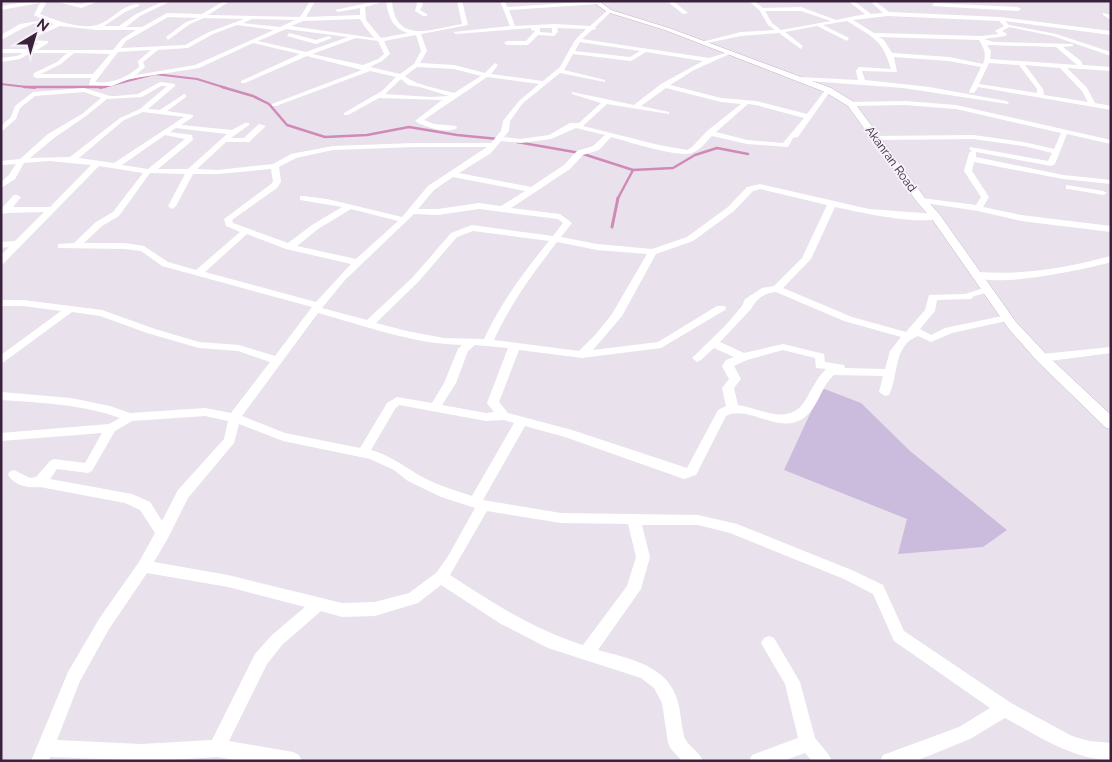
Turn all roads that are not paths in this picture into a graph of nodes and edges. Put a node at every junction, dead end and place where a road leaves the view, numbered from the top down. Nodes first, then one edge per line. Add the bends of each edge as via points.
1 (51, 1) edge
2 (57, 1) edge
3 (97, 1) edge
4 (170, 1) edge
5 (228, 1) edge
6 (299, 1) edge
7 (312, 1) edge
8 (335, 1) edge
9 (350, 1) edge
10 (384, 1) edge
11 (389, 1) edge
12 (418, 1) edge
13 (459, 1) edge
14 (502, 1) edge
15 (670, 1) edge
16 (751, 1) edge
17 (850, 1) edge
18 (872, 1) edge
19 (998, 1) edge
20 (42, 2) edge
21 (596, 2) edge
22 (927, 3) dead end
23 (137, 5) dead end
24 (934, 5) junction
25 (364, 6) junction
26 (1, 8) edge
27 (984, 8) junction
28 (506, 9) junction
29 (1005, 9) junction
30 (338, 10) dead end
31 (762, 10) junction
32 (1018, 10) dead end
33 (609, 11) junction
34 (686, 13) dead end
35 (888, 14) junction
36 (1111, 14) edge
37 (425, 15) dead end
38 (205, 16) junction
39 (869, 16) junction
40 (944, 16) junction
41 (253, 17) junction
42 (361, 17) junction
43 (848, 18) junction
44 (1111, 18) edge
45 (302, 19) junction
46 (992, 19) junction
47 (1000, 19) junction
48 (836, 21) junction
49 (57, 23) junction
50 (237, 24) junction
51 (818, 25) junction
52 (1006, 25) junction
53 (342, 26) junction
54 (527, 26) junction
55 (554, 26) junction
56 (1066, 26) junction
57 (513, 27) junction
58 (97, 28) junction
59 (284, 28) junction
60 (594, 28) junction
61 (118, 29) junction
62 (142, 29) junction
63 (780, 31) junction
64 (276, 32) junction
65 (537, 33) junction
66 (1111, 33) edge
67 (1048, 34) junction
68 (873, 35) junction
69 (356, 36) junction
70 (418, 36) junction
71 (1, 38) edge
72 (168, 38) dead end
73 (847, 39) dead end
74 (380, 40) junction
75 (578, 40) junction
76 (982, 40) junction
77 (254, 42) junction
78 (507, 43) dead end
79 (704, 43) junction
80 (1080, 44) junction
81 (1059, 46) junction
82 (800, 47) dead end
83 (627, 48) junction
84 (156, 50) junction
85 (644, 50) junction
86 (1, 51) edge
87 (116, 51) junction
88 (32, 52) junction
89 (72, 52) junction
90 (572, 52) junction
91 (730, 52) junction
92 (306, 54) junction
93 (1111, 54) edge
94 (890, 55) junction
95 (614, 58) junction
96 (1, 60) edge
97 (13, 60) junction
98 (708, 60) junction
99 (986, 64) junction
100 (1021, 64) junction
101 (416, 65) junction
102 (495, 65) dead end
103 (1063, 66) junction
104 (1, 67) edge
105 (1080, 68) junction
106 (365, 69) junction
107 (1111, 69) edge
108 (558, 72) junction
109 (486, 75) junction
110 (95, 76) junction
111 (401, 76) junction
112 (127, 79) junction
113 (798, 79) junction
114 (603, 81) dead end
115 (862, 81) junction
116 (243, 82) dead end
117 (544, 83) junction
118 (663, 85) junction
119 (976, 86) junction
120 (828, 90) junction
121 (574, 92) dead end
122 (969, 95) junction
123 (184, 96) dead end
124 (379, 96) junction
125 (452, 96) junction
126 (1041, 96) junction
127 (106, 97) junction
128 (606, 102) junction
129 (747, 102) junction
130 (1006, 103) dead end
131 (851, 104) junction
132 (274, 105) dead end
133 (1093, 106) junction
134 (636, 107) junction
135 (1111, 108) edge
136 (142, 110) junction
137 (160, 113) junction
138 (667, 113) dead end
139 (346, 114) dead end
140 (809, 117) junction
141 (247, 124) dead end
142 (174, 126) junction
143 (262, 126) dead end
144 (573, 126) junction
145 (454, 128) dead end
146 (1, 130) edge
147 (1065, 130) junction
148 (235, 132) junction
149 (164, 133) junction
150 (710, 133) junction
151 (252, 134) junction
152 (609, 135) junction
153 (877, 138) junction
154 (959, 138) junction
155 (226, 140) junction
156 (496, 140) junction
157 (1002, 140) junction
158 (1111, 142) edge
159 (1034, 148) junction
160 (973, 149) junction
161 (1056, 152) junction
162 (1001, 155) junction
163 (973, 159) junction
164 (73, 160) junction
165 (22, 161) junction
166 (1030, 161) junction
167 (1, 163) edge
168 (97, 163) junction
169 (275, 166) junction
170 (114, 167) junction
171 (149, 171) junction
172 (190, 172) junction
173 (450, 174) junction
174 (1063, 177) junction
175 (1111, 182) edge
176 (1, 186) edge
177 (1069, 187) junction
178 (532, 190) junction
179 (1103, 193) dead end
180 (17, 197) dead end
181 (303, 198) dead end
182 (1072, 198) dead end
183 (921, 200) junction
184 (832, 204) junction
185 (172, 206) dead end
186 (349, 207) junction
187 (978, 208) junction
188 (53, 209) junction
189 (503, 209) junction
190 (4, 211) edge
191 (407, 216) junction
192 (936, 217) junction
193 (1111, 228) edge
194 (246, 231) junction
195 (555, 239) junction
196 (18, 244) junction
197 (1, 245) edge
198 (77, 245) junction
199 (61, 246) dead end
200 (289, 247) junction
201 (653, 252) junction
202 (1111, 259) edge
203 (1, 261) edge
204 (358, 262) junction
205 (197, 273) junction
206 (977, 275) junction
207 (777, 289) junction
208 (988, 290) junction
209 (1, 303) edge
210 (71, 308) junction
211 (317, 308) junction
212 (721, 308) dead end
213 (1007, 318) junction
214 (369, 324) junction
215 (908, 336) junction
216 (474, 341) junction
217 (488, 342) junction
218 (714, 342) junction
219 (515, 345) junction
220 (1111, 350) edge
221 (582, 355) junction
222 (697, 358) dead end
223 (743, 358) junction
224 (1042, 358) junction
225 (1, 361) edge
226 (278, 361) junction
227 (852, 370) junction
228 (890, 373) junction
229 (885, 392) dead end
230 (1, 396) edge
231 (434, 408) junction
232 (733, 409) junction
233 (504, 416) junction
234 (129, 417) junction
235 (234, 418) junction
236 (521, 422) junction
237 (1111, 424) edge
238 (110, 428) junction
239 (1, 437) edge
240 (364, 452) junction
241 (14, 475) dead end
242 (40, 482) junction
243 (479, 504) junction
244 (634, 519) junction
245 (163, 534) junction
246 (144, 566) junction
247 (441, 578) junction
248 (320, 603) junction
249 (769, 643) dead end
250 (586, 654) junction
251 (1005, 709) junction
252 (808, 743) junction
253 (217, 748) junction
254 (1111, 752) edge
255 (43, 754) edge
256 (293, 761) edge
257 (694, 761) edge
258 (758, 761) edge
259 (823, 761) edge
260 (888, 761) edge

1 - 20 street
2 - 3 street via 81,6
4 - 61 street via 138,15
5 - 38 street
6 - 7 street
7 - 8 street
7 - 45 street
9 - 25 street
10 - 25 street
11 - 70 street via 390,14 402,30
12 - 37 street via 417,10
13 - 70 street via 464,25
14 - 28 street
15 - 34 street
16 - 31 street
17 - 39 street
18 - 35 street
19 - 29 street
20 - 26 street
20 - 49 street via 37,15
21 - 28 street
21 - 33 main road, Akanran Road
22 - 24 street
23 - 58 street
24 - 27 street
24 - 40 street
25 - 30 street
25 - 42 street
27 - 29 street
27 - 46 street
28 - 57 street
29 - 32 street
31 - 48 street via 801,8
31 - 63 street via 767,21
33 - 60 street
33 - 79 main road, Akanran Road
35 - 39 street
35 - 40 street
36 - 44 street via 1106,14
38 - 41 street
38 - 62 street via 167,15
38 - 72 street via 188,23
39 - 43 street
40 - 46 street
41 - 45 street
41 - 50 street
42 - 53 street
42 - 74 street via 368,30
43 - 48 street
43 - 68 street
45 - 53 street
45 - 59 street
46 - 47 street
47 - 52 street
47 - 56 street
48 - 51 street
49 - 58 street
49 - 71 street via 27,23
49 - 88 street via 22,40 46,42
50 - 59 street
50 - 84 street via 186,47
51 - 63 street
51 - 73 street
52 - 67 street
52 - 76 street via 998,30 1003,36
53 - 59 street via 336,33
53 - 64 street via 316,42
53 - 69 street
54 - 55 street
54 - 57 street
54 - 65 street via 538,29
55 - 60 street
55 - 65 street via 552,35
56 - 66 street
56 - 67 street
57 - 70 street
58 - 61 street
59 - 64 street
60 - 75 street
61 - 62 street
62 - 87 street via 124,40
63 - 79 street via 741,34
63 - 82 street
64 - 77 street
65 - 78 street via 528,43
67 - 80 street
68 - 76 street
68 - 94 street via 882,41
69 - 74 street
69 - 92 street
70 - 74 street
70 - 101 street via 424,51
74 - 106 street via 387,54
75 - 83 street
75 - 90 street
76 - 81 street
76 - 99 street via 988,51
77 - 92 street
77 - 112 street via 192,69
79 - 91 main road, Akanran Road
80 - 81 street
80 - 93 street
81 - 105 street via 1079,62
83 - 85 street
83 - 95 street
84 - 87 street
84 - 112 street via 140,62 142,67
85 - 95 street via 631,59
85 - 98 street
86 - 88 street
87 - 89 street
87 - 110 street
88 - 89 street
88 - 97 street
89 - 110 street via 36,76
90 - 95 street
90 - 108 street
91 - 98 street
91 - 113 main road, Akanran Road
92 - 106 street
92 - 116 street
94 - 99 street
94 - 115 street via 895,71 861,68 858,72
96 - 97 street
97 - 104 street
98 - 118 street
99 - 100 street
99 - 119 street
100 - 103 street
100 - 126 street via 1040,89
101 - 109 street via 454,67
101 - 111 street
102 - 109 street
103 - 105 street
103 - 133 street via 1072,79 1088,92
105 - 107 street
106 - 111 street
106 - 132 street
108 - 114 street
108 - 117 street
109 - 117 street
109 - 125 street
110 - 112 street via 92,84 114,84
111 - 124 street
111 - 125 street via 410,84
113 - 115 street
113 - 120 main road, Akanran Road
115 - 122 street
117 - 156 street via 521,102 507,121 505,131
118 - 129 street via 721,100
118 - 134 street
119 - 122 street
119 - 126 street
120 - 131 main road, Akanran Road
120 - 140 street
121 - 128 street
122 - 130 street
123 - 137 street
124 - 125 street via 423,99
124 - 139 street
125 - 145 street via 419,121
126 - 133 street
127 - 136 street via 140,96 160,84 174,85
127 - 146 street via 84,90 33,94 18,107 14,118
127 - 165 street
128 - 134 street
128 - 144 street via 581,124
129 - 140 street
129 - 150 street
131 - 147 street via 905,103 956,107
131 - 153 main road, Akanran Road
133 - 135 street
134 - 138 street
136 - 137 street
136 - 164 street via 122,119
137 - 142 street via 191,116
140 - 150 street via 785,145 747,142
141 - 148 street
142 - 148 street
142 - 149 street
143 - 151 street
144 - 152 street
144 - 156 street via 542,139
147 - 158 street
147 - 161 street
148 - 151 street
148 - 155 street
149 - 170 street
149 - 171 street via 189,137 189,140
150 - 152 street via 688,152
151 - 155 street via 246,140
152 - 178 street via 596,148 580,153 567,167
153 - 154 street
153 - 183 main road, Akanran Road
154 - 157 street
154 - 160 street
155 - 172 street
156 - 169 street via 333,148 294,156
156 - 173 street via 468,164
157 - 159 street
157 - 162 street
159 - 161 street
159 - 166 street
160 - 162 street
160 - 163 street
161 - 166 street via 1051,164
162 - 166 street
163 - 174 street
163 - 187 street via 968,171 985,197
164 - 165 street
164 - 168 street
165 - 167 street
165 - 176 street via 12,177
168 - 170 street
168 - 188 street
169 - 172 street
169 - 194 street via 277,182 274,186 228,220 229,224
170 - 171 street
171 - 172 street
171 - 198 street via 116,214 99,224
172 - 185 street
173 - 178 street
173 - 191 street via 431,188
174 - 175 street
174 - 177 street
177 - 179 street
177 - 182 street
178 - 189 street
180 - 190 street
181 - 186 street
183 - 187 street
183 - 192 main road, Akanran Road
184 - 192 street via 892,215
184 - 201 street via 754,187 732,209 690,239
184 - 207 street via 806,260
186 - 191 street
186 - 200 street
187 - 193 street via 1020,218
188 - 190 street
188 - 196 street
189 - 191 street via 479,206
189 - 195 street via 560,217 568,223
191 - 204 street
192 - 206 main road, Akanran Road
194 - 200 street
194 - 205 street
195 - 201 street
195 - 214 street via 472,228 454,235 416,279
195 - 217 street via 520,283
196 - 197 street
196 - 203 street
198 - 199 street
198 - 205 street via 144,249 165,264
200 - 204 street
201 - 221 street via 616,316 600,339
202 - 206 street via 1063,273 1003,277
204 - 211 street
205 - 211 street
206 - 208 main road, Akanran Road
207 - 215 street via 848,319
207 - 218 street via 765,290 755,296
208 - 213 main road, Akanran Road
208 - 215 street via 968,297 932,297 930,311
209 - 210 street
210 - 225 street
210 - 226 street via 102,313 199,345 239,348
211 - 214 street
211 - 226 street
212 - 221 street via 661,345
213 - 215 street via 949,330 931,338 919,332
213 - 224 main road, Akanran Road
214 - 216 street via 444,341
215 - 228 street via 895,351
216 - 217 street
216 - 231 street via 463,349 450,382
217 - 219 street
218 - 222 street
218 - 223 street
219 - 221 street
219 - 233 street via 493,403
220 - 224 street
223 - 227 street via 783,347 820,356 820,365
223 - 232 street via 728,366 735,379 728,388
224 - 237 main road, Akanran Road
226 - 235 street
227 - 228 street
227 - 232 street via 831,371 825,375 805,412 794,418 774,419
228 - 229 street
230 - 234 street via 62,401
231 - 233 street via 486,417
231 - 240 street via 397,401
232 - 236 street via 722,414 691,472 684,474 568,433
233 - 236 street
234 - 235 street via 205,412
234 - 238 street
235 - 240 street via 283,437
235 - 245 street via 230,440 183,494
236 - 243 street
238 - 239 street
238 - 242 street via 88,468 54,464
240 - 243 street via 446,493
241 - 242 street via 28,483
242 - 245 street via 127,498 145,506
243 - 244 street via 561,518
243 - 247 street
244 - 250 street via 643,557 634,588
244 - 251 street via 698,520 732,528 849,575 878,590 899,636
245 - 246 street
246 - 248 street via 228,581
246 - 255 street via 104,624 74,677
247 - 248 street via 414,598 375,610 342,610
247 - 250 street via 506,619 553,643
248 - 253 street via 260,659
249 - 252 street via 792,682
250 - 257 street via 646,672 660,683 670,701 677,743
251 - 254 street via 1069,744
251 - 260 street via 964,733
252 - 258 street
252 - 259 street
253 - 255 street
253 - 256 street

